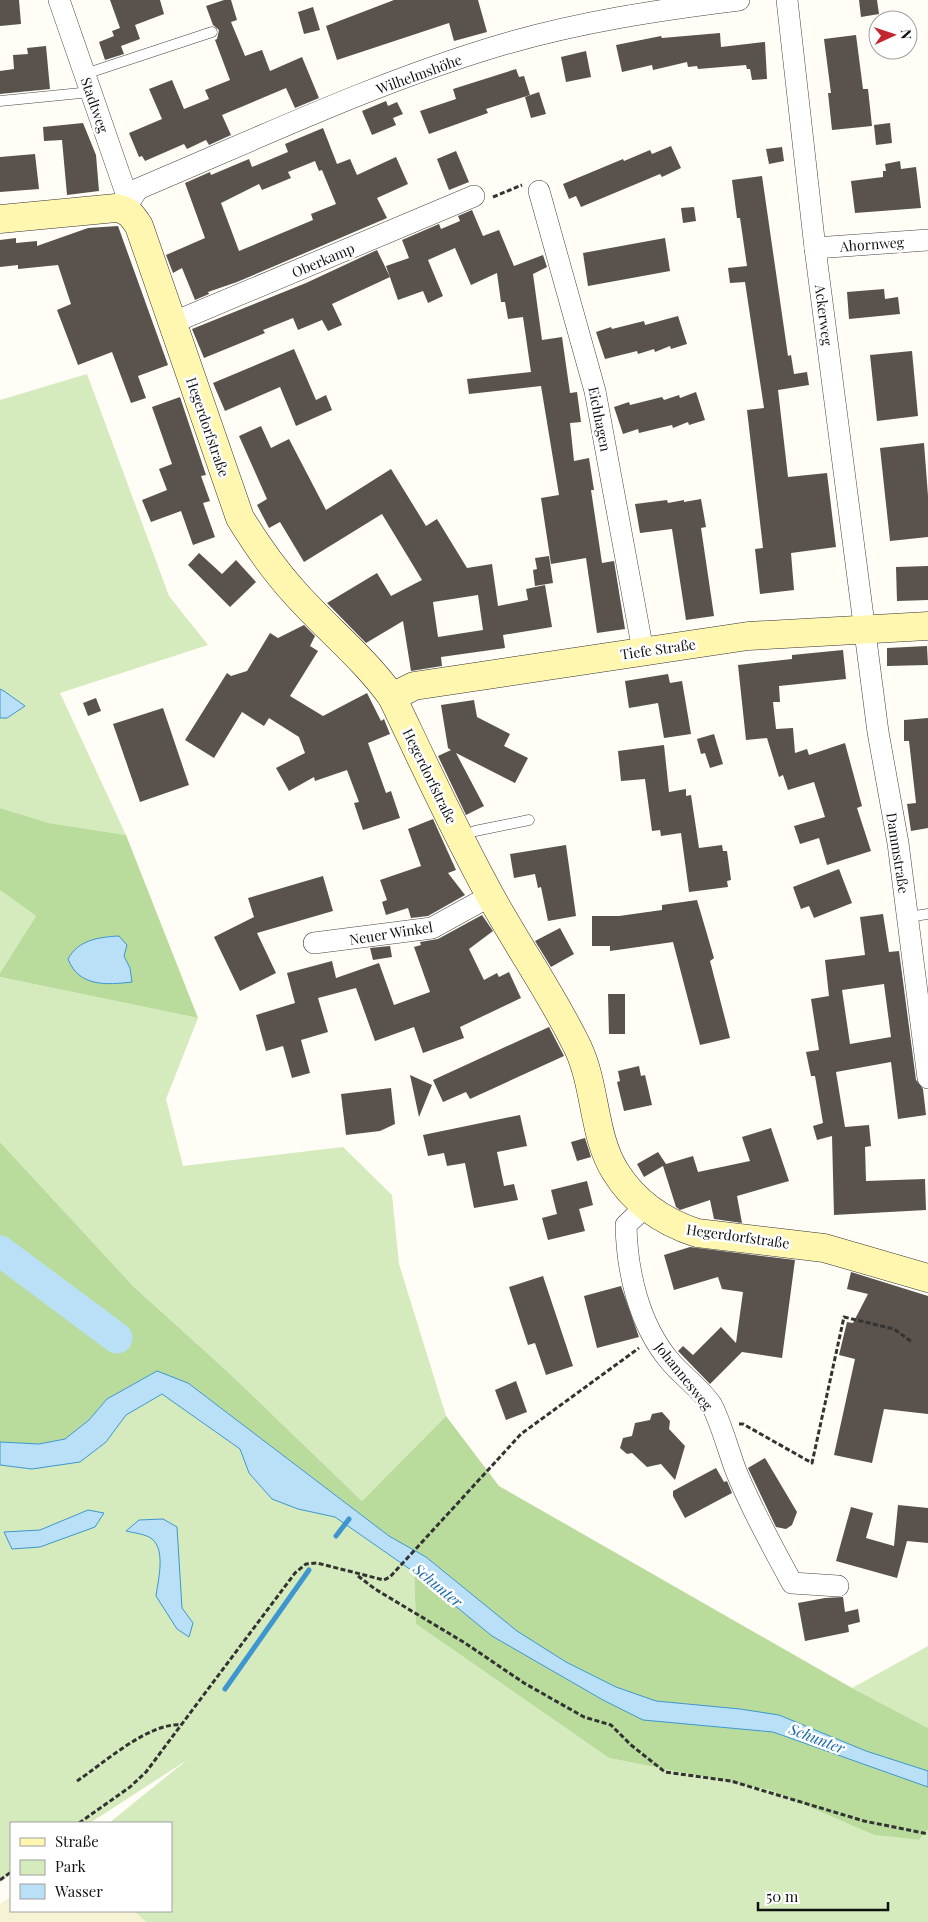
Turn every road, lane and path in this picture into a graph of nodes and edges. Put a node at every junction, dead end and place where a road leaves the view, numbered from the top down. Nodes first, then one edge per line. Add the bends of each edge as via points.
1 (59, 0) edge
2 (739, 0) edge
3 (787, 0) edge
4 (212, 32) dead end
5 (88, 83) junction
6 (0, 101) edge
7 (539, 191) joint
8 (474, 196) joint
9 (124, 210) junction
10 (0, 218) edge
11 (928, 240) edge
12 (815, 248) junction
13 (172, 323) junction
14 (928, 626) edge
15 (865, 629) junction
16 (643, 651) junction
17 (392, 697) junction
18 (528, 820) dead end
19 (460, 838) junction
20 (490, 896) junction
21 (918, 915) edge
22 (314, 943) dead end
23 (928, 1078) edge
24 (645, 1207) junction
25 (928, 1278) edge
26 (653, 1338) junction
27 (912, 1342) dead end
28 (718, 1424) junction
29 (356, 1574) junction
30 (838, 1586) dead end
31 (181, 1726) junction
32 (78, 1781) dead end
33 (80, 1822) edge
34 (928, 1834) edge

1 - 5 street, Stadtweg
2 - 9 street, Wilhelmshöhe via 662,9 556,31 501,45 408,76 138,189
3 - 12 street, Ackerweg
4 - 5 lane
5 - 6 lane
5 - 9 street, Stadtweg via 127,196
7 - 8 path via 521,185 485,200
7 - 16 street, Eichhagen via 595,390
8 - 13 street, Oberkamp
9 - 10 main road
9 - 13 main road, Hegerdorfstraße via 139,226
11 - 12 street, Ahornweg
12 - 15 street, Ackerweg
13 - 17 main road, Hegerdorfstraße via 240,518 260,550 295,593 378,678
14 - 15 main road, Tiefe Straße
15 - 16 main road, Tiefe Straße via 748,636
15 - 21 street, Dammstraße via 878,732 898,843
16 - 17 main road, Tiefe Straße via 414,686
17 - 19 main road, Hegerdorfstraße
18 - 19 lane via 475,831
19 - 20 main road, Hegerdorfstraße
20 - 22 street, Neuer Winkel via 432,928
20 - 24 main road, Hegerdorfstraße via 578,1048 610,1162
21 - 23 street, Dammstraße
24 - 25 main road, Hegerdorfstraße via 679,1227 697,1233 824,1248
24 - 26 street, Johannesweg via 626,1226 628,1261
26 - 28 street, Johannesweg via 711,1404
26 - 29 path via 521,1434 390,1577 384,1580
27 - 28 path via 894,1329 844,1317 812,1464 743,1424
28 - 30 street, Johannesweg via 760,1526 792,1583
29 - 31 path via 318,1562 306,1564 295,1573
29 - 34 path via 524,1683 584,1717 611,1725 631,1746 666,1772 730,1781 864,1821
31 - 32 path via 171,1724 145,1734
31 - 33 path via 146,1772

